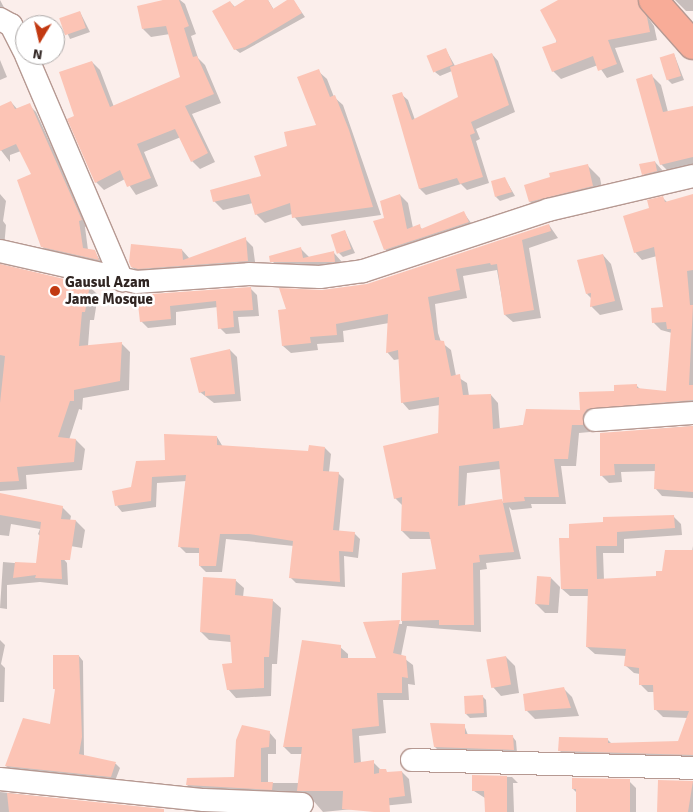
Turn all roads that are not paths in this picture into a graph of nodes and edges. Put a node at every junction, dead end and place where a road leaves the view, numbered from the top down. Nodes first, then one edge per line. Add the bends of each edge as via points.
1 (653, 0) edge
2 (0, 19) edge
3 (15, 33) edge
4 (693, 45) edge
5 (30, 65) edge
6 (693, 176) edge
7 (0, 251) edge
8 (122, 280) junction
9 (693, 413) edge
10 (595, 420) dead end
11 (412, 760) dead end
12 (693, 768) edge
13 (0, 779) edge
14 (302, 804) dead end

1 - 4 main road
2 - 3 street via 11,25
5 - 8 street
6 - 8 street via 548,210 363,271 320,277 249,274 136,282
7 - 8 street
9 - 10 street
11 - 12 street
13 - 14 street via 204,800

